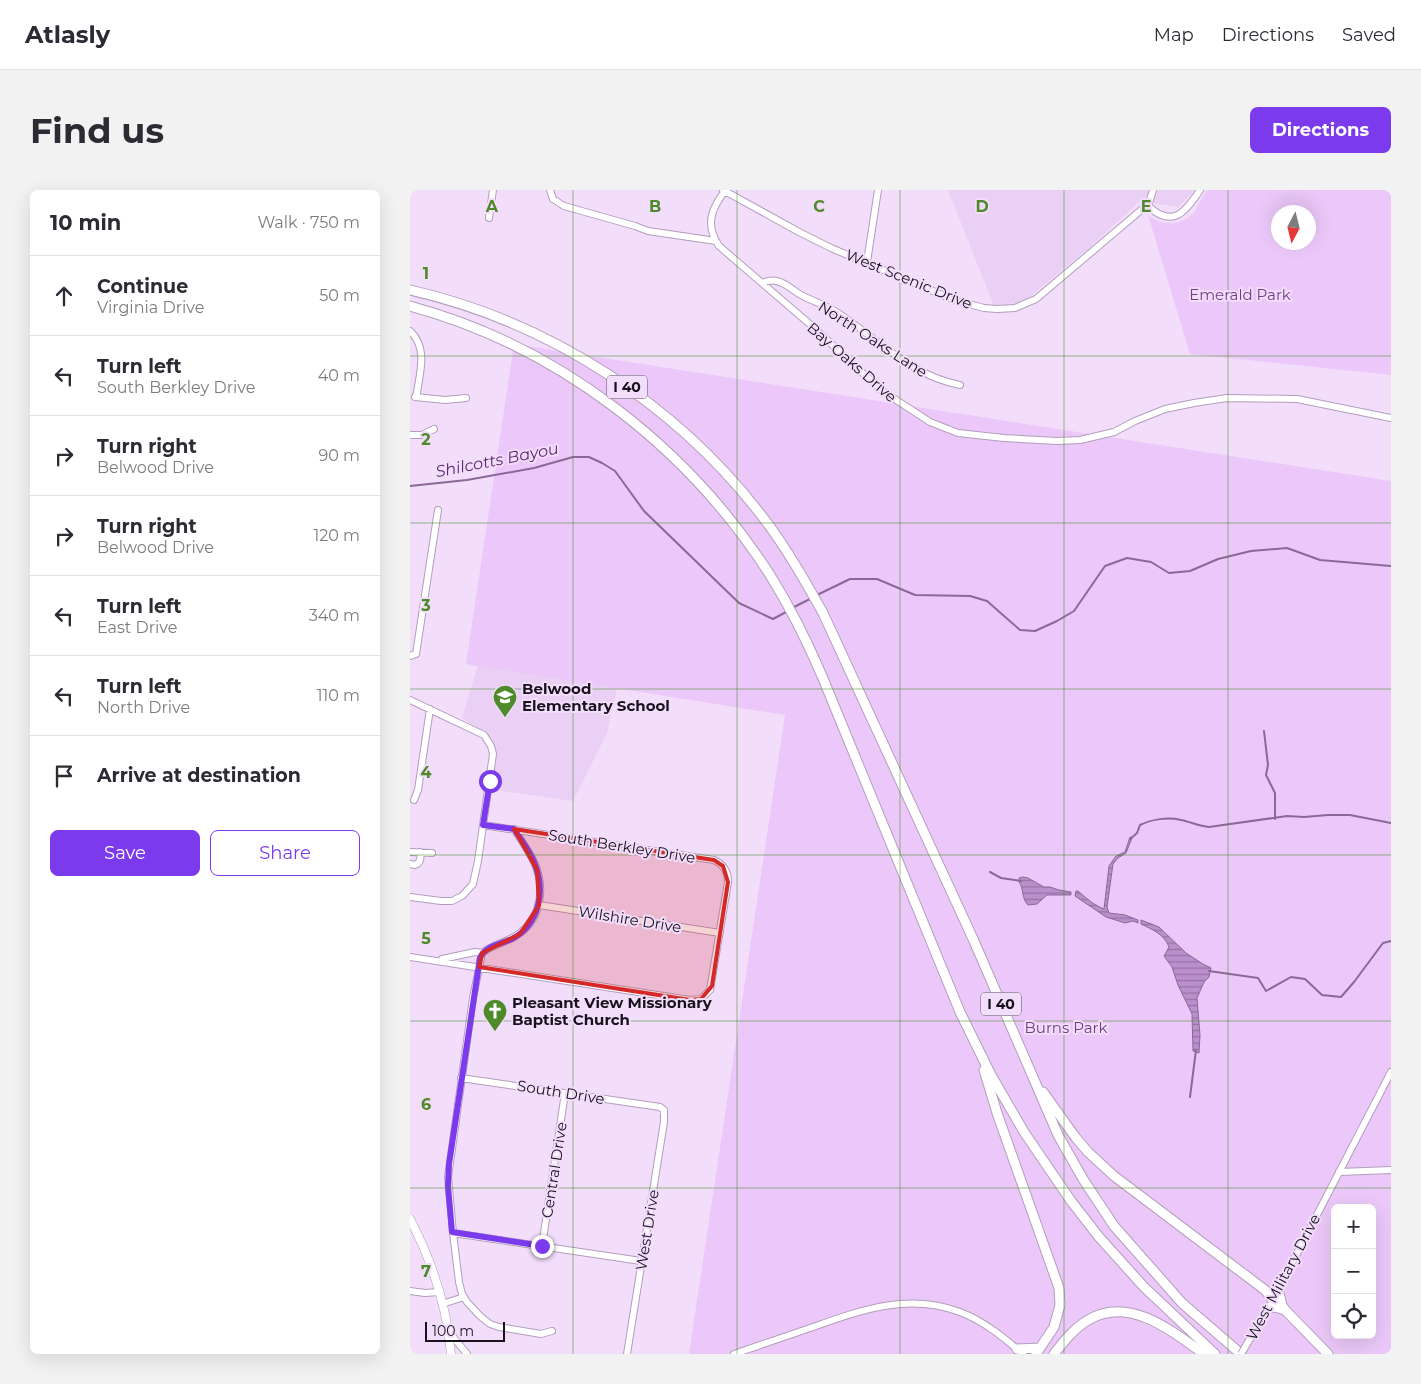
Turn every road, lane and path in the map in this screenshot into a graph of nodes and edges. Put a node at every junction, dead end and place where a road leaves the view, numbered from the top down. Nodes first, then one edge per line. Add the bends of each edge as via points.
1 (493, 190) edge
2 (550, 190) edge
3 (878, 190) edge
4 (1153, 190) edge
5 (1200, 190) edge
6 (724, 191) edge
7 (1147, 205) junction
8 (489, 218) dead end
9 (716, 241) junction
10 (867, 262) junction
11 (762, 283) junction
12 (410, 290) edge
13 (410, 306) edge
14 (410, 331) edge
15 (960, 385) dead end
16 (413, 398) edge
17 (466, 398) dead end
18 (1391, 418) edge
19 (434, 429) dead end
20 (410, 435) edge
21 (438, 510) dead end
22 (410, 656) edge
23 (410, 700) edge
24 (430, 709) junction
25 (414, 800) dead end
26 (483, 825) junction
27 (514, 829) junction
28 (410, 852) edge
29 (420, 852) junction
30 (432, 853) dead end
31 (410, 864) edge
32 (410, 897) edge
33 (539, 905) junction
34 (720, 933) junction
35 (482, 953) junction
36 (410, 957) edge
37 (432, 960) junction
38 (479, 967) junction
39 (978, 1050) junction
40 (1391, 1072) edge
41 (462, 1078) junction
42 (1034, 1079) junction
43 (565, 1093) junction
44 (660, 1107) joint
45 (1391, 1170) edge
46 (1339, 1172) junction
47 (410, 1220) edge
48 (452, 1232) junction
49 (542, 1246) junction
50 (641, 1261) junction
51 (1261, 1288) junction
52 (1280, 1288) junction
53 (410, 1291) edge
54 (439, 1292) junction
55 (464, 1297) junction
56 (442, 1304) junction
57 (1271, 1304) junction
58 (1285, 1310) junction
59 (448, 1330) junction
60 (552, 1331) dead end
61 (1038, 1351) edge
62 (1020, 1352) edge
63 (450, 1354) edge
64 (467, 1354) edge
65 (627, 1354) edge
66 (734, 1354) edge
67 (1054, 1354) edge
68 (1204, 1354) edge
69 (1215, 1354) edge
70 (1241, 1354) edge
71 (1328, 1354) edge

1 - 8 street
2 - 9 street via 559,204 648,232
3 - 10 street
4 - 7 street, West Scenic Drive
5 - 7 street via 1187,209 1177,216 1160,215
6 - 9 street via 711,216
6 - 10 street, West Scenic Drive via 799,232
7 - 10 street, West Scenic Drive via 1036,299 1009,309 984,308 959,301
9 - 11 street, Bay Oaks Drive
11 - 15 street, North Oaks Lane via 771,280 782,282 839,314 886,350 936,380
11 - 18 street, Bay Oaks Drive via 881,390 930,422 958,433 1080,440 1114,432 1165,409 1227,398 1297,399
12 - 42 highway, I 40 via 463,304 520,326 588,361 638,395 696,444 764,520 823,613
13 - 39 highway, I 40 via 519,348 622,413 667,452 712,498 749,546 799,626
14 - 16 street via 420,345 422,358 417,393
16 - 17 street
19 - 20 street via 422,435
21 - 22 street via 416,654
23 - 24 street
24 - 25 street
24 - 26 street via 484,735 492,749
26 - 27 street, South Berkley Drive
26 - 32 street via 475,880 468,891 446,902
27 - 33 street via 537,870
27 - 34 street, South Berkley Drive via 714,860 721,864 728,882
28 - 29 street
29 - 30 street
29 - 31 street via 419,862
33 - 34 street, Wilshire Drive
33 - 35 street via 532,921 520,934
34 - 38 street via 712,986 701,999 690,1000
35 - 37 street
35 - 38 street
36 - 37 street
37 - 38 street
38 - 41 street
39 - 61 highway via 1059,1288 1058,1318
39 - 69 highway, I 40 via 1041,1159 1084,1219 1144,1287
40 - 46 street, West Military Drive
41 - 43 street, South Drive
41 - 48 street via 448,1177
42 - 51 highway via 1076,1138 1098,1162
42 - 70 highway, I 40 via 1058,1135 1114,1226 1182,1303
43 - 44 street, South Drive
43 - 49 street, Central Drive
44 - 50 street, West Drive via 664,1110 664,1122
45 - 46 street
46 - 52 street, West Military Drive
47 - 54 main road via 429,1260
48 - 49 street
48 - 55 street
49 - 50 street
50 - 65 street, West Drive
51 - 52 highway
51 - 57 highway via 1268,1294
52 - 57 street, West Military Drive
52 - 58 highway
53 - 54 street
54 - 56 main road
55 - 56 street
55 - 60 street via 480,1316 494,1326 541,1334
56 - 59 main road
57 - 58 highway
57 - 70 street, West Military Drive, bridge
58 - 71 highway
59 - 63 main road
59 - 64 street
61 - 62 highway
62 - 66 street via 988,1327 961,1312 933,1304 904,1303 854,1312
67 - 68 highway via 1081,1325 1095,1317 1118,1312 1147,1318

